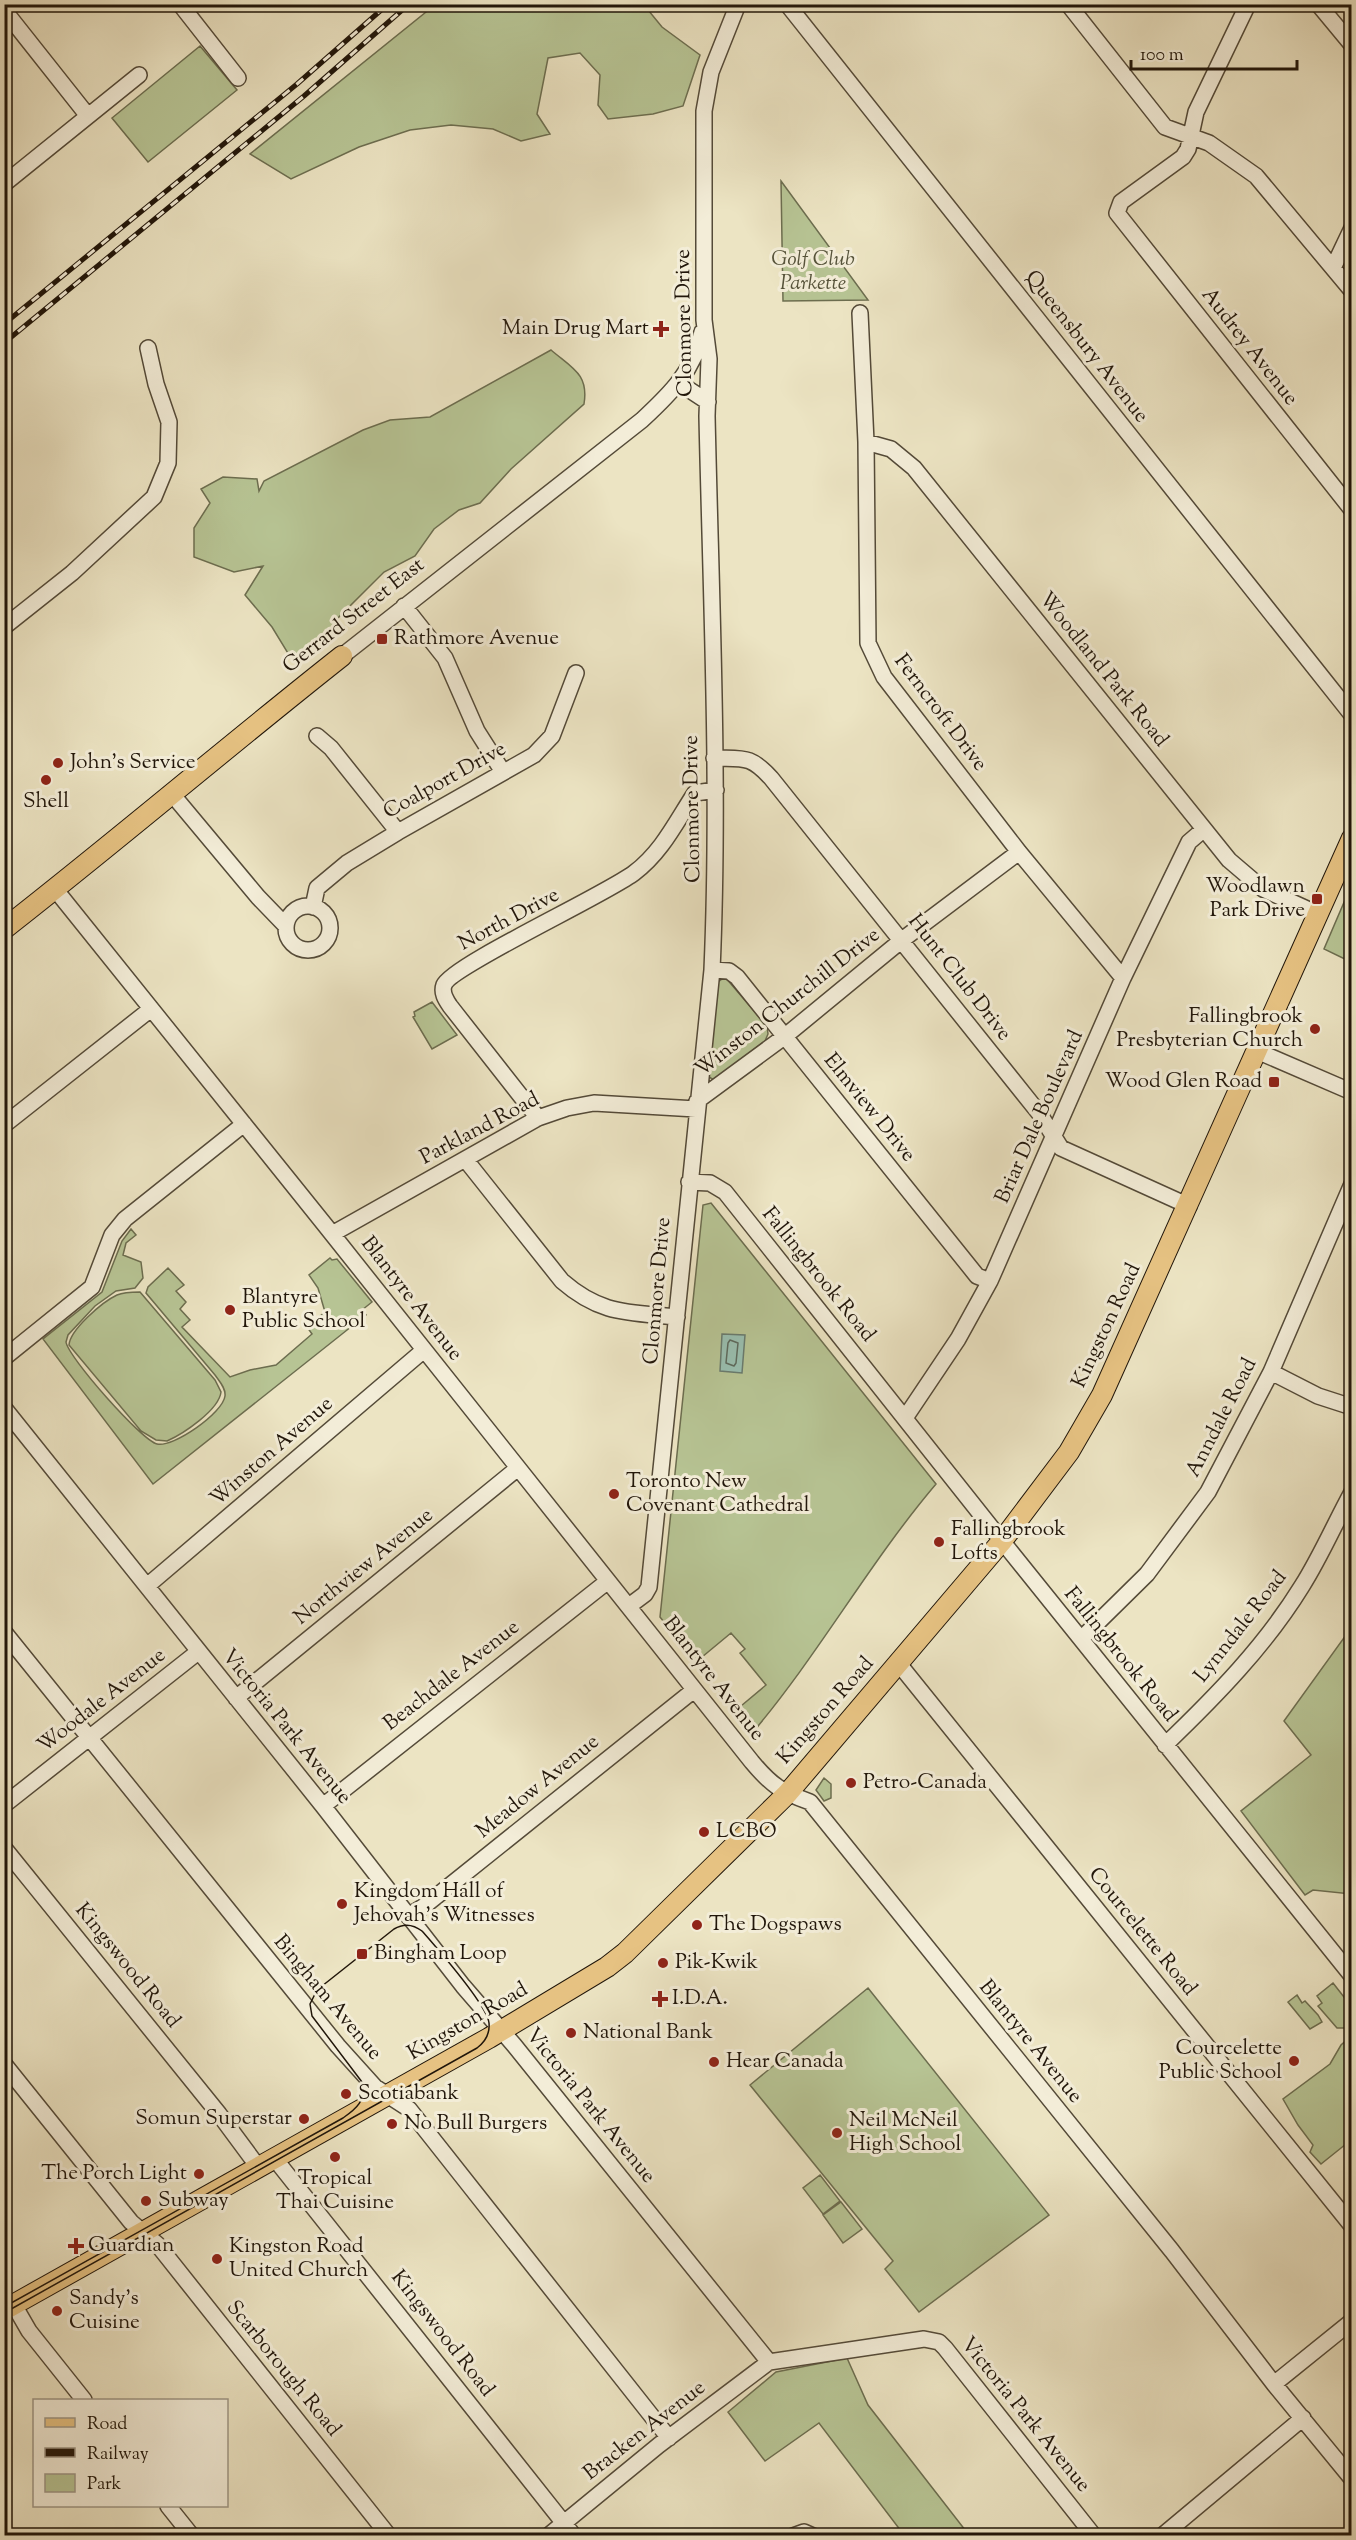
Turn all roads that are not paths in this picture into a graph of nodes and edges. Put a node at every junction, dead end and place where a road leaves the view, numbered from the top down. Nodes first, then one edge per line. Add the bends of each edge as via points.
1 (180, 4) edge
2 (738, 4) edge
3 (787, 4) edge
4 (1068, 4) edge
5 (1248, 4) edge
6 (1318, 4) edge
7 (4, 10) edge
8 (1352, 45) edge
9 (139, 75) dead end
10 (238, 78) dead end
11 (88, 116) junction
12 (1190, 134) junction
13 (4, 184) edge
14 (1352, 228) edge
15 (1333, 268) junction
16 (1352, 291) edge
17 (860, 313) dead end
18 (704, 320) junction
19 (148, 348) dead end
20 (679, 383) junction
21 (708, 402) junction
22 (866, 442) junction
23 (1352, 510) edge
24 (404, 606) junction
25 (4, 627) edge
26 (342, 656) joint
27 (576, 673) dead end
28 (1352, 715) edge
29 (317, 736) dead end
30 (714, 758) junction
31 (503, 772) junction
32 (716, 790) junction
33 (172, 794) junction
34 (1203, 830) junction
35 (398, 832) junction
36 (1352, 838) edge
37 (1019, 852) junction
38 (55, 889) junction
39 (313, 907) junction
40 (1318, 914) junction
41 (286, 927) junction
42 (4, 929) edge
43 (902, 940) junction
44 (712, 970) junction
45 (1123, 978) junction
46 (151, 1009) junction
47 (784, 1037) junction
48 (1257, 1051) junction
49 (1352, 1092) edge
50 (696, 1105) junction
51 (538, 1118) junction
52 (244, 1124) junction
53 (4, 1125) edge
54 (1054, 1137) junction
55 (465, 1160) junction
56 (689, 1182) junction
57 (1352, 1184) edge
58 (1189, 1206) junction
59 (332, 1234) junction
60 (990, 1281) junction
61 (677, 1317) junction
62 (424, 1350) junction
63 (4, 1358) edge
64 (1271, 1372) junction
65 (1352, 1407) edge
66 (4, 1408) edge
67 (905, 1418) junction
68 (518, 1468) junction
69 (1352, 1492) edge
70 (1002, 1541) junction
71 (608, 1581) junction
72 (147, 1586) junction
73 (629, 1606) junction
74 (4, 1632) edge
75 (1081, 1639) junction
76 (198, 1652) junction
77 (898, 1664) junction
78 (694, 1690) junction
79 (236, 1698) junction
80 (89, 1738) junction
81 (1165, 1744) junction
82 (788, 1794) junction
83 (4, 1805) edge
84 (323, 1806) junction
85 (4, 1848) edge
86 (408, 1917) junction
87 (1351, 1974) edge
88 (501, 2032) junction
89 (4, 2064) edge
90 (387, 2096) junction
91 (267, 2164) junction
92 (1352, 2226) edge
93 (144, 2232) junction
94 (9, 2308) edge
95 (1352, 2321) edge
96 (769, 2362) junction
97 (1274, 2384) junction
98 (83, 2399) edge
99 (1303, 2418) junction
100 (669, 2438) junction
101 (1352, 2479) edge
102 (170, 2507) edge
103 (564, 2523) junction
104 (192, 2535) edge
105 (389, 2535) edge
106 (548, 2535) edge
107 (574, 2535) edge
108 (793, 2535) edge
109 (813, 2535) edge
110 (1094, 2535) edge
111 (1162, 2535) edge

1 - 10 street
2 - 18 street, Clonmore Drive via 711,72 704,111
3 - 28 street, Queensbury Avenue
4 - 12 street via 1165,127
5 - 12 street
6 - 8 street
7 - 11 street
9 - 11 street
11 - 13 street
12 - 15 street via 1210,143 1256,176
12 - 23 street, Audrey Avenue via 1183,157 1121,202 1117,209 1120,217
14 - 15 street
15 - 16 street
17 - 22 street, Ferncroft Drive
18 - 20 street, Gerrard Street East via 698,347
18 - 21 street, Clonmore Drive via 709,359
19 - 25 street via 169,422 168,464 154,497 72,573
20 - 21 street
20 - 24 street, Gerrard Street East via 642,420
21 - 30 street, Clonmore Drive
22 - 34 street, Woodland Park Road via 891,449 914,468
22 - 37 street, Ferncroft Drive via 868,643 879,671
24 - 26 street, Gerrard Street East
24 - 31 street via 445,658 477,731
26 - 33 main road, Gerrard Street East
27 - 31 street, Coalport Drive via 552,736 534,755
29 - 35 street
30 - 32 street, Clonmore Drive
30 - 43 street, Hunt Club Drive via 742,758 757,763
31 - 35 street, Coalport Drive
32 - 44 street, Clonmore Drive
32 - 51 street, North Drive via 695,793 666,842 632,875 472,962 444,985 443,993 450,1006
33 - 38 main road, Gerrard Street East
33 - 41 street
34 - 40 street, Woodland Park Road via 1229,860 1263,889
34 - 45 street, Briar Dale Boulevard via 1189,842
35 - 39 street, Coalport Drive via 347,863 317,888
36 - 40 main road, Kingston Road
37 - 43 street, Winston Churchill Drive
37 - 45 street, Ferncroft Drive
38 - 42 main road, Gerrard Street East
38 - 46 street, Blantyre Avenue
39 - 41 street via 298,908
39 - 41 street via 329,920 329,934 321,946 301,949 290,940
40 - 48 main road, Kingston Road
43 - 47 street, Winston Churchill Drive
43 - 54 street, Hunt Club Drive
44 - 47 street, Elmview Drive via 736,975
44 - 50 street, Clonmore Drive
45 - 54 street, Briar Dale Boulevard
46 - 52 street, Blantyre Avenue
46 - 53 street
47 - 50 street, Winston Churchill Drive
47 - 60 street, Elmview Drive via 977,1276
48 - 49 street
48 - 58 main road, Kingston Road
50 - 51 street, Parkland Road via 594,1103
50 - 56 street, Clonmore Drive
51 - 55 street, Parkland Road
52 - 59 street, Blantyre Avenue
52 - 63 street via 121,1222 92,1287
54 - 58 street, Hunt Club Drive via 1061,1148
54 - 60 street, Briar Dale Boulevard
55 - 59 street, Parkland Road
55 - 61 street via 562,1281 580,1297 616,1310
56 - 61 street, Clonmore Drive
56 - 67 street, Fallingbrook Road via 710,1183 725,1192
57 - 64 street, Anndale Road
58 - 70 main road, Kingston Road via 1086,1424 1033,1503
59 - 62 street, Blantyre Avenue
60 - 67 street, Briar Dale Boulevard via 958,1340
61 - 73 street, Clonmore Drive via 649,1587
62 - 68 street, Blantyre Avenue
62 - 72 street, Winston Avenue
64 - 65 street via 1318,1396
64 - 75 street, Anndale Road via 1208,1492 1147,1574
66 - 72 street, Victoria Park Avenue
67 - 70 street, Fallingbrook Road
68 - 71 street, Blantyre Avenue
68 - 79 street, Northview Avenue
69 - 81 street, Lynndale Road via 1303,1585 1271,1630 1237,1672
70 - 75 street, Fallingbrook Road
70 - 77 main road, Kingston Road
71 - 73 street, Blantyre Avenue
71 - 84 street, Beachdale Avenue
72 - 76 street, Victoria Park Avenue
73 - 78 street, Blantyre Avenue
74 - 80 street, Bingham Avenue
75 - 81 street, Fallingbrook Road
76 - 79 street, Victoria Park Avenue
76 - 80 street, Woodale Avenue
77 - 82 main road, Kingston Road
77 - 92 street, Courcelette Road
78 - 82 street, Blantyre Avenue via 769,1783
78 - 86 street, Meadow Avenue
79 - 84 street, Victoria Park Avenue
80 - 83 street, Woodale Avenue
80 - 90 street, Bingham Avenue via 289,1987 368,2080
81 - 87 street, Fallingbrook Road
82 - 88 main road, Kingston Road via 607,1967
82 - 97 street, Blantyre Avenue via 810,1802 1172,2251
84 - 86 street, Victoria Park Avenue
85 - 91 street, Kingswood Road via 219,2114
86 - 88 street, Victoria Park Avenue
88 - 90 main road, Kingston Road
88 - 96 street, Victoria Park Avenue
89 - 93 street, Scarborough Road via 131,2222
90 - 91 main road, Kingston Road
90 - 100 street, Bingham Avenue via 403,2104 428,2133
91 - 93 main road, Kingston Road
91 - 103 street, Kingswood Road
93 - 94 main road, Kingston Road
93 - 105 street, Scarborough Road
94 - 98 street
95 - 97 street
96 - 100 street, Bracken Avenue
96 - 110 street, Victoria Park Avenue via 918,2339 939,2342
97 - 99 street, Blantyre Avenue
99 - 101 street, Blantyre Avenue
99 - 111 street
100 - 103 street, Bracken Avenue
102 - 104 street
103 - 106 street, Bracken Avenue
103 - 107 street, Kingswood Road
108 - 109 street

